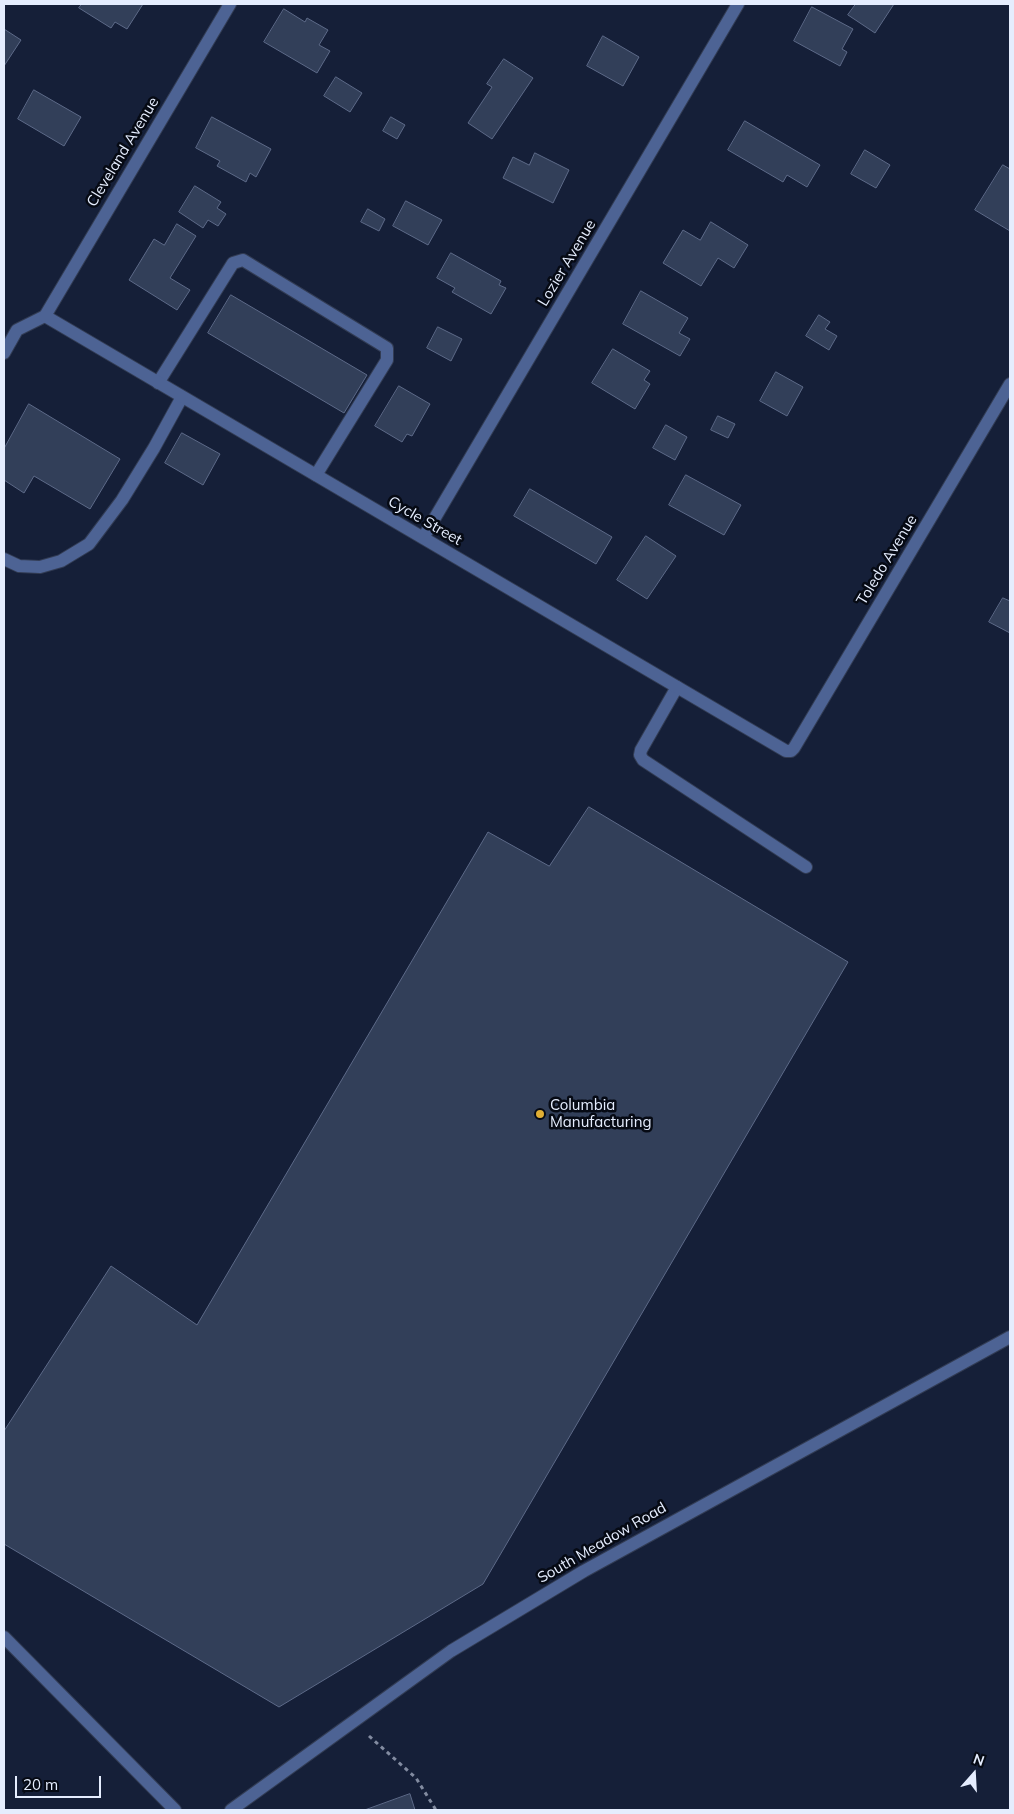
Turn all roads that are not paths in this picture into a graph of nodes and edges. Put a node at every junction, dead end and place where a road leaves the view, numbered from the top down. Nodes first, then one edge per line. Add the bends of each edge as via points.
1 (230, 4) edge
2 (738, 4) edge
3 (45, 316) junction
4 (4, 353) edge
5 (158, 383) junction
6 (1010, 384) edge
7 (182, 396) junction
8 (316, 475) junction
9 (423, 538) junction
10 (4, 559) edge
11 (677, 687) junction
12 (790, 751) joint
13 (806, 867) dead end
14 (1010, 1337) edge
15 (4, 1637) edge
16 (175, 1810) edge
17 (231, 1810) edge

1 - 3 street, Cleveland Avenue
2 - 9 street, Lozier Avenue
3 - 4 street via 17,330
3 - 5 street, Cycle Street
5 - 7 street, Cycle Street
5 - 8 street via 233,263 243,260 387,348 387,360
6 - 12 street, Toledo Avenue
7 - 8 street, Cycle Street
7 - 10 street via 122,500 88,544 61,560 40,567 20,566
8 - 9 street, Cycle Street
9 - 11 street, Cycle Street
11 - 12 street, Cycle Street
11 - 13 street via 641,750 643,760
14 - 17 street, South Meadow Road via 584,1571 451,1651
15 - 16 street

